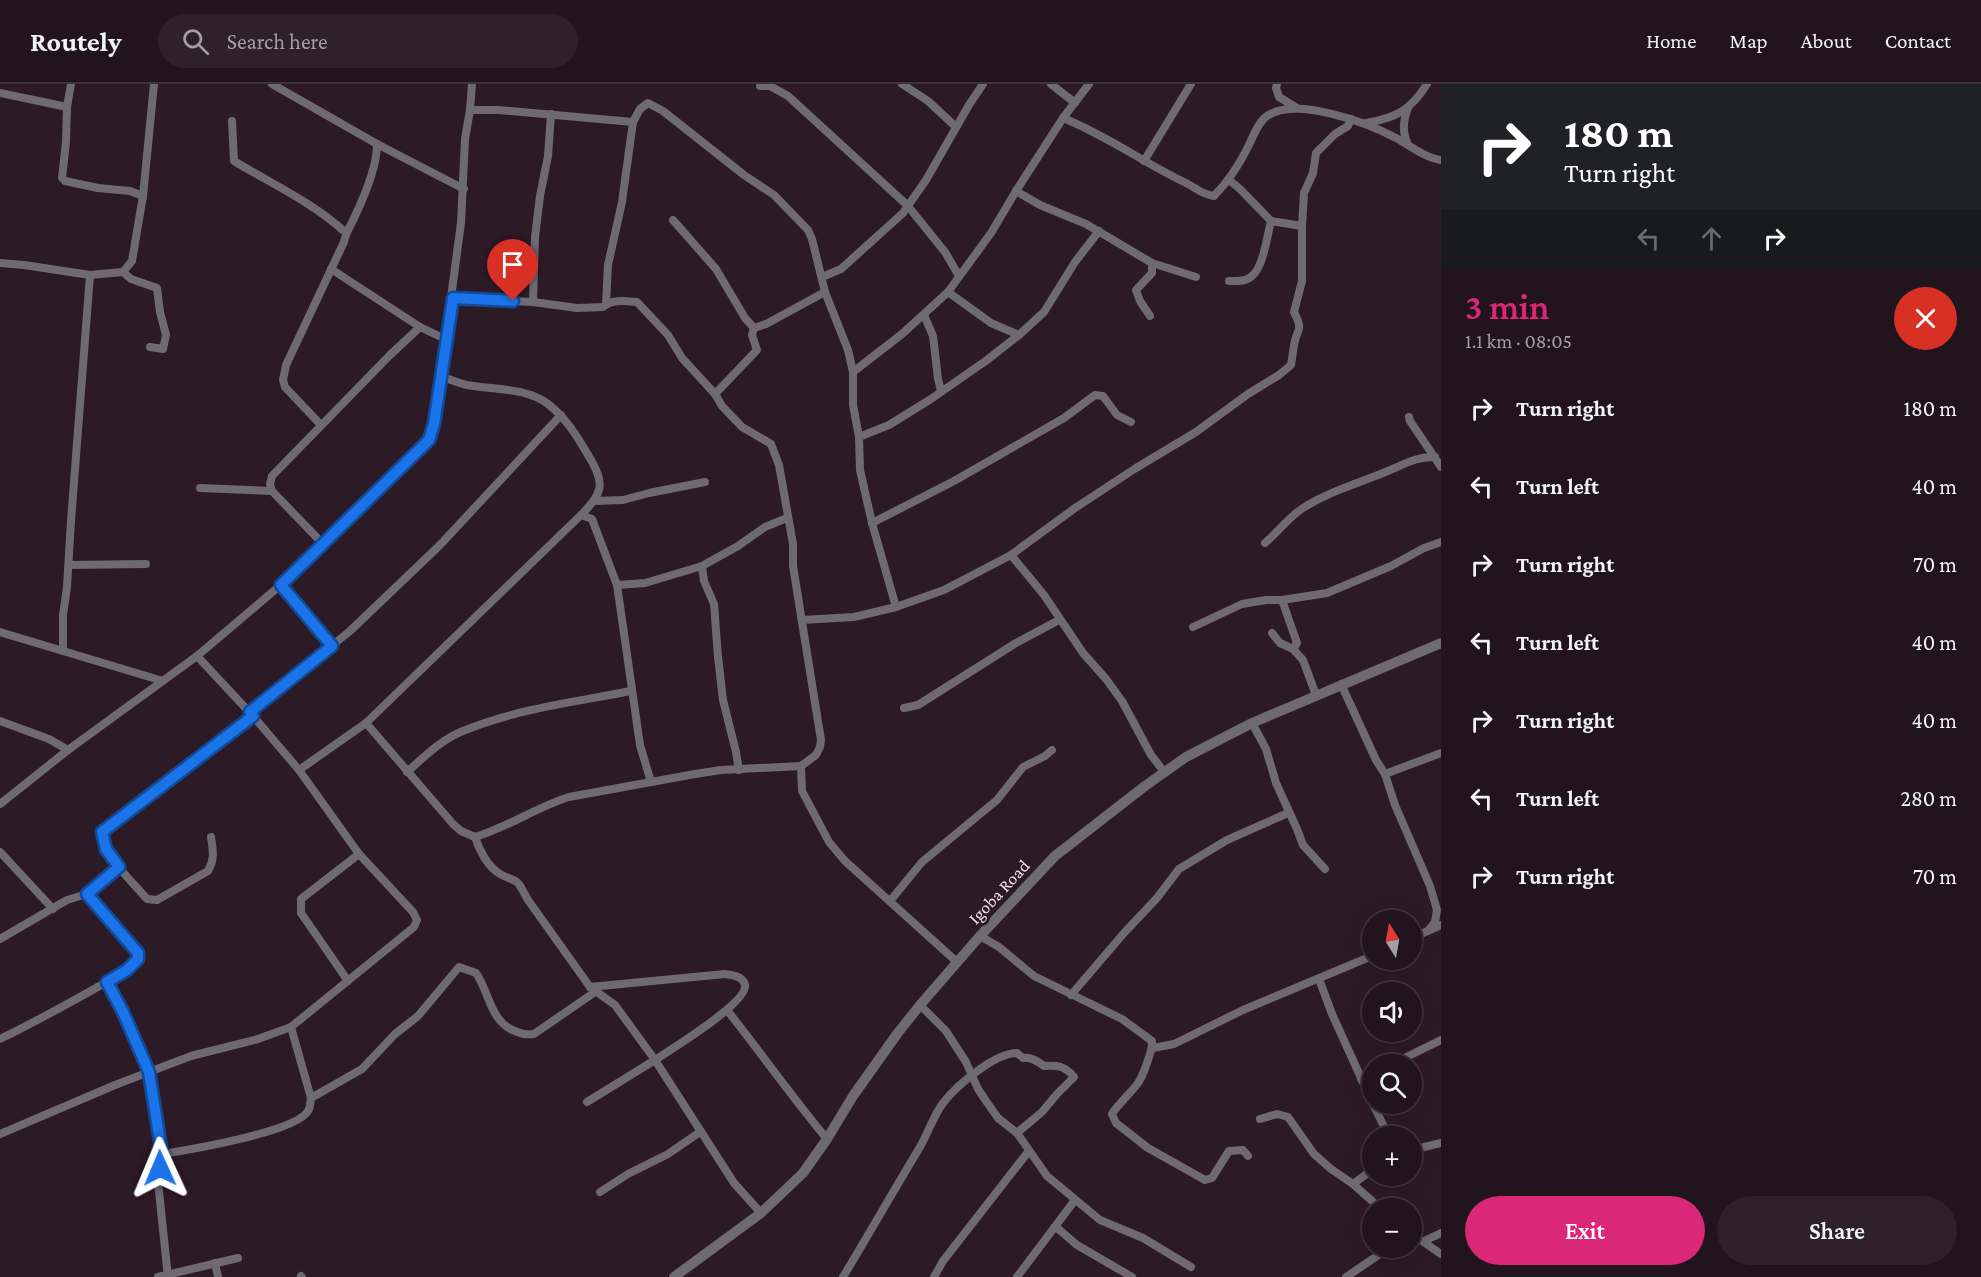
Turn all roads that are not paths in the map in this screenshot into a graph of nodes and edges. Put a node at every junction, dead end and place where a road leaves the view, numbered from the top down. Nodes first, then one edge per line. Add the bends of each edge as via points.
1 (71, 84) edge
2 (154, 84) edge
3 (272, 84) edge
4 (472, 84) edge
5 (903, 84) edge
6 (983, 84) edge
7 (1051, 84) edge
8 (1089, 84) edge
9 (1191, 84) edge
10 (1277, 84) edge
11 (1427, 84) edge
12 (760, 86) dead end
13 (0, 93) edge
14 (1076, 103) junction
15 (67, 107) junction
16 (1298, 108) junction
17 (1408, 108) junction
18 (470, 110) junction
19 (552, 114) junction
20 (1063, 118) junction
21 (1351, 119) junction
22 (232, 121) dead end
23 (633, 122) junction
24 (1366, 123) junction
25 (956, 127) junction
26 (378, 144) junction
27 (1408, 145) junction
28 (1441, 160) edge
29 (1144, 161) junction
30 (1229, 180) junction
31 (464, 189) junction
32 (1016, 190) junction
33 (143, 196) junction
34 (908, 205) junction
35 (673, 220) dead end
36 (1271, 221) junction
37 (1302, 226) junction
38 (1099, 231) junction
39 (345, 232) junction
40 (1152, 263) junction
41 (0, 267) edge
42 (331, 269) junction
43 (123, 272) junction
44 (90, 275) junction
45 (958, 276) junction
46 (822, 277) junction
47 (1196, 277) dead end
48 (1229, 281) dead end
49 (606, 290) junction
50 (825, 292) junction
51 (948, 292) junction
52 (453, 298) junction
53 (619, 301) junction
54 (533, 302) junction
55 (606, 304) junction
56 (924, 315) junction
57 (1150, 316) dead end
58 (420, 327) junction
59 (754, 328) junction
60 (1019, 335) junction
61 (445, 339) junction
62 (150, 347) dead end
63 (853, 372) junction
64 (440, 376) junction
65 (941, 391) junction
66 (715, 394) junction
67 (561, 415) junction
68 (1409, 417) dead end
69 (1131, 422) dead end
70 (321, 425) junction
71 (859, 437) junction
72 (1436, 457) junction
73 (1441, 467) edge
74 (705, 482) dead end
75 (200, 488) dead end
76 (272, 491) junction
77 (595, 501) junction
78 (581, 515) junction
79 (787, 518) junction
80 (872, 523) junction
81 (1441, 542) edge
82 (1265, 543) dead end
83 (324, 545) junction
84 (1011, 555) junction
85 (146, 564) dead end
86 (69, 565) junction
87 (702, 566) junction
88 (281, 585) junction
89 (616, 585) junction
90 (1282, 600) junction
91 (896, 607) junction
92 (802, 620) junction
93 (1059, 620) junction
94 (1193, 627) dead end
95 (0, 632) edge
96 (1272, 633) dead end
97 (1441, 643) edge
98 (332, 646) junction
99 (1293, 649) junction
100 (63, 651) junction
101 (197, 656) junction
102 (163, 681) junction
103 (1341, 684) junction
104 (631, 691) junction
105 (1317, 695) junction
106 (904, 708) dead end
107 (251, 714) junction
108 (0, 721) edge
109 (366, 723) junction
110 (1252, 723) junction
111 (68, 750) junction
112 (1052, 750) dead end
113 (1441, 753) edge
114 (801, 766) junction
115 (299, 770) junction
116 (739, 770) junction
117 (407, 772) junction
118 (1165, 773) junction
119 (1385, 774) junction
120 (651, 782) junction
121 (0, 804) edge
122 (1288, 813) junction
123 (211, 837) dead end
124 (476, 837) junction
125 (0, 852) edge
126 (359, 855) junction
127 (119, 867) junction
128 (1325, 869) dead end
129 (87, 894) junction
130 (890, 901) junction
131 (52, 909) junction
132 (1439, 912) edge
133 (1441, 925) edge
134 (1430, 930) junction
135 (1422, 934) edge
136 (980, 936) junction
137 (0, 939) edge
138 (1362, 960) edge
139 (957, 962) junction
140 (1319, 979) junction
141 (348, 981) junction
142 (107, 982) junction
143 (592, 990) junction
144 (1071, 995) junction
145 (920, 1005) junction
146 (727, 1010) junction
147 (291, 1027) junction
148 (0, 1039) edge
149 (1441, 1040) edge
150 (1153, 1048) junction
151 (1412, 1054) edge
152 (655, 1060) junction
153 (149, 1072) junction
154 (972, 1074) junction
155 (1361, 1079) edge
156 (311, 1098) junction
157 (587, 1102) dead end
158 (1260, 1119) dead end
159 (700, 1132) junction
160 (1017, 1133) junction
161 (0, 1134) edge
162 (827, 1139) junction
163 (1441, 1143) edge
164 (1422, 1148) edge
165 (1028, 1152) junction
166 (162, 1154) junction
167 (1248, 1156) dead end
168 (1362, 1177) edge
169 (1353, 1184) junction
170 (600, 1192) dead end
171 (1369, 1198) edge
172 (1076, 1200) junction
173 (761, 1213) junction
174 (1056, 1227) junction
175 (1441, 1233) edge
176 (1424, 1241) joint
177 (1441, 1254) edge
178 (238, 1258) dead end
179 (1374, 1258) edge
180 (215, 1263) junction
181 (1191, 1267) dead end
182 (1118, 1269) junction
183 (168, 1276) edge
184 (679, 1276) edge
185 (158, 1277) edge
186 (218, 1277) edge
187 (843, 1277) edge
188 (934, 1277) edge
189 (1017, 1277) edge
190 (1111, 1277) edge
191 (1131, 1277) edge
192 (1346, 1277) edge

1 - 15 street
2 - 33 street
3 - 26 street
4 - 18 street
5 - 25 street
6 - 25 street
7 - 14 street
8 - 14 street
9 - 29 street
10 - 16 street via 1279,97
11 - 17 street
12 - 34 street via 770,86 788,96
13 - 15 street
14 - 20 street
15 - 33 street via 62,178
16 - 21 street
16 - 30 street via 1267,116
17 - 24 street via 1392,118
17 - 27 street via 1403,121
18 - 19 street
18 - 31 street
19 - 23 street
19 - 54 street via 535,237
20 - 29 street
20 - 32 street
21 - 24 street
21 - 37 street via 1316,153 1313,173 1304,192
22 - 39 street via 234,161 296,195
23 - 46 street via 644,105 653,105 774,195 808,230
23 - 49 street
24 - 27 street
25 - 34 street
26 - 31 street
26 - 39 street via 369,182
27 - 28 street
29 - 30 street via 1205,196 1214,196
30 - 36 street
31 - 52 street
32 - 38 street
32 - 45 street via 991,233
33 - 43 street via 132,261
34 - 45 street via 945,252
34 - 46 street via 841,269
35 - 59 street via 717,269
36 - 37 street
36 - 48 street via 1261,262 1253,276
37 - 84 street via 1302,281 1294,312 1300,333 1291,365
38 - 40 street
38 - 60 street via 1044,312
39 - 42 street
40 - 47 street
40 - 57 street via 1152,273 1136,290
41 - 44 street via 24,265
42 - 58 street
42 - 70 street via 286,365 283,380
43 - 44 street
43 - 62 street via 157,288 166,335 163,349
44 - 86 street
45 - 51 street
46 - 50 street
49 - 53 street
49 - 55 street
50 - 59 street
50 - 63 street
51 - 56 street
51 - 60 street via 991,323
52 - 54 street
52 - 61 street
53 - 55 street
53 - 66 street via 637,302
54 - 55 street via 586,308
56 - 63 street
56 - 65 street via 933,336
58 - 61 street
58 - 70 street
59 - 66 street via 752,336 757,350
60 - 65 street
61 - 64 street
63 - 71 street via 853,405
64 - 67 street via 467,385 526,394 546,402
64 - 83 street via 429,440
65 - 71 street via 897,420
66 - 79 street via 742,427 771,444 780,465
67 - 77 street via 595,465 600,485
67 - 98 street via 440,545
68 - 72 street
69 - 80 street via 1117,415 1103,396 1095,396 954,481
70 - 76 street via 272,476
71 - 80 street via 860,470
72 - 73 street
72 - 82 street via 1422,457 1311,504
74 - 77 street via 623,500
75 - 76 street
76 - 83 street
77 - 78 street
78 - 89 street via 592,519
78 - 109 street
79 - 87 street
79 - 92 street
80 - 91 street
81 - 90 street via 1327,593
83 - 88 street
84 - 91 street via 944,590
84 - 93 street
85 - 86 street
86 - 100 street
87 - 89 street via 645,583
87 - 116 street via 714,604 723,700
88 - 98 street
88 - 101 street
89 - 104 street
90 - 94 street via 1242,604
90 - 99 street via 1297,643
91 - 92 street via 854,617
92 - 114 street via 821,740 816,755
93 - 106 street via 918,705
93 - 118 street via 1122,701
95 - 100 street
96 - 99 street via 1280,643
97 - 103 street, Igoba Road
98 - 107 street
99 - 105 street via 1303,660
100 - 102 street
101 - 102 street
101 - 107 street
102 - 111 street
103 - 105 street, Igoba Road
103 - 119 street
104 - 117 street via 520,713 463,731 434,748
104 - 120 street via 640,746
105 - 110 street, Igoba Road
107 - 115 street
107 - 127 street via 102,832 106,849
108 - 111 street
109 - 115 street
109 - 117 street
110 - 118 street, Igoba Road via 1186,757
110 - 122 street via 1266,749
111 - 121 street
112 - 130 street via 1023,767 997,800 922,862
113 - 119 street
114 - 116 street
114 - 130 street via 802,791 829,842
115 - 126 street
116 - 120 street
117 - 124 street via 453,824
118 - 136 street, Igoba Road via 1055,856
119 - 132 street
120 - 124 street via 552,802
122 - 128 street via 1303,845
122 - 144 street via 1227,840 1179,869
123 - 127 street via 214,856 208,871 157,900 147,899
124 - 143 street via 480,850 495,870 519,885
125 - 131 street
126 - 141 street via 301,899 300,905 301,913
126 - 141 street via 417,920 414,927
127 - 129 street
129 - 131 street
129 - 142 street via 138,953 134,964
130 - 139 street
131 - 137 street
132 - 134 street
133 - 134 street
134 - 135 street
136 - 139 street, Igoba Road
136 - 144 street via 1034,976
138 - 140 street
139 - 145 street, Igoba Road
140 - 150 street via 1174,1044
140 - 155 street
141 - 147 street
142 - 148 street
142 - 153 street
143 - 146 street via 725,974 740,978 745,986
143 - 152 street via 615,1005
143 - 156 street via 534,1034 525,1035 502,1023 476,973 459,967 418,1016 362,1069
144 - 150 street via 1122,1018 1152,1041
145 - 154 street via 946,1031
145 - 162 street, Igoba Road
146 - 152 street
146 - 162 street
147 - 153 street
147 - 156 street
149 - 151 street
150 - 167 street via 1139,1082 1112,1114 1116,1123 1148,1148 1205,1180 1212,1178 1229,1151 1243,1150
152 - 157 street
152 - 159 street
153 - 161 street
153 - 166 street
154 - 160 street via 998,1118
154 - 160 street via 1005,1054 1017,1053 1044,1066 1066,1067 1074,1077
154 - 187 street via 943,1103
156 - 166 street via 308,1112 282,1126
158 - 169 street via 1276,1114 1288,1118 1314,1154
159 - 170 street
159 - 173 street via 734,1183
160 - 165 street
162 - 173 street, Igoba Road via 803,1173
163 - 164 street
165 - 172 street via 1047,1176
165 - 188 street
166 - 183 street via 158,1182
168 - 169 street
169 - 171 street
172 - 174 street
172 - 181 street via 1100,1220 1143,1238
173 - 184 street, Igoba Road
174 - 182 street via 1077,1245
174 - 189 street
175 - 176 street
176 - 177 street
178 - 180 street
179 - 192 street
180 - 183 street
180 - 186 street
182 - 190 street
182 - 191 street
183 - 185 street

